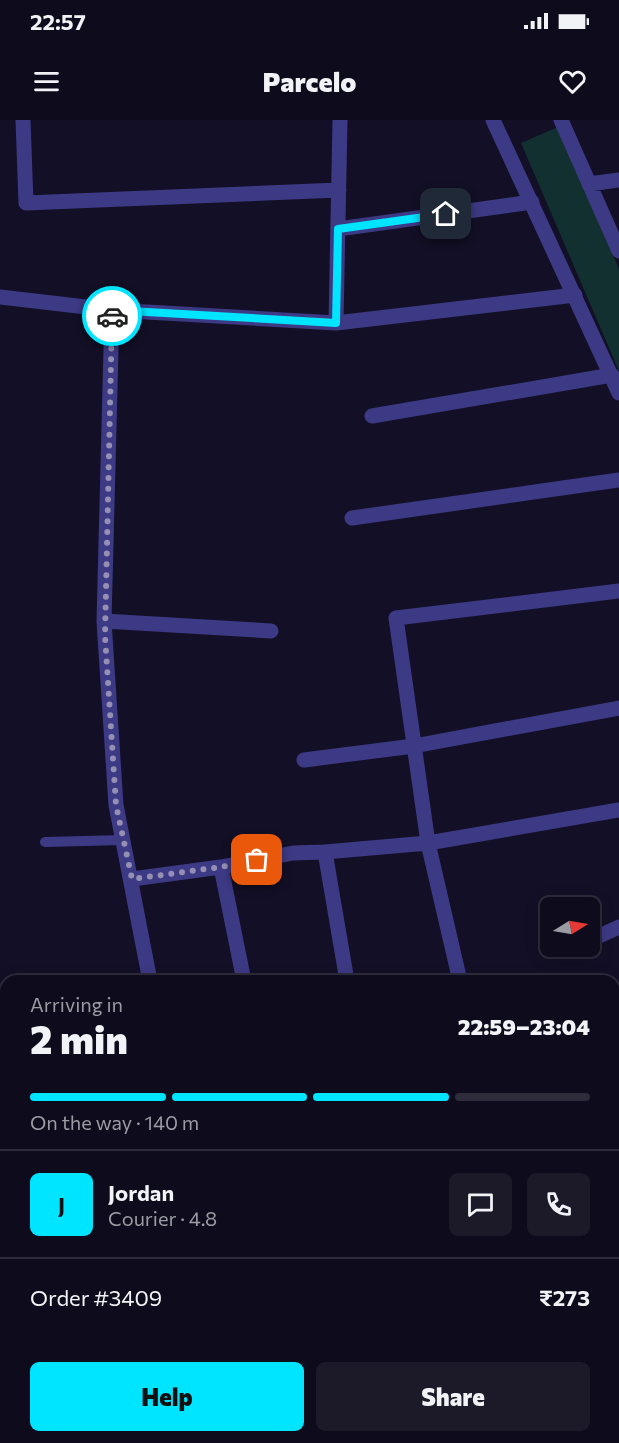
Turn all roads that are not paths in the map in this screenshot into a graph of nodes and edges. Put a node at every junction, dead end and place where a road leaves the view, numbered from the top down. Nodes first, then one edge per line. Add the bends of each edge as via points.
1 (23, 120) edge
2 (340, 120) edge
3 (493, 120) edge
4 (561, 120) edge
5 (619, 180) edge
6 (589, 184) junction
7 (339, 190) junction
8 (532, 202) junction
9 (338, 229) junction
10 (619, 251) edge
11 (575, 295) junction
12 (0, 297) edge
13 (112, 310) junction
14 (336, 323) junction
15 (612, 375) junction
16 (619, 393) edge
17 (372, 416) dead end
18 (619, 480) edge
19 (352, 518) dead end
20 (619, 591) edge
21 (104, 621) junction
22 (271, 631) dead end
23 (619, 708) edge
24 (414, 746) junction
25 (304, 760) dead end
26 (619, 810) edge
27 (123, 840) junction
28 (45, 842) dead end
29 (428, 843) junction
30 (325, 852) junction
31 (221, 867) junction
32 (132, 879) junction
33 (619, 927) edge
34 (600, 936) edge
35 (149, 975) edge
36 (243, 975) edge
37 (346, 975) edge
38 (459, 975) edge

1 - 7 street via 26,203
2 - 7 street
3 - 8 street
4 - 6 street
5 - 6 street
6 - 10 street
7 - 9 street
8 - 9 street
8 - 11 street
9 - 14 street
11 - 14 street
11 - 15 street
12 - 13 street
13 - 14 street
13 - 21 street
15 - 16 street
15 - 17 street
18 - 19 street
20 - 24 street via 396,618
21 - 22 street
21 - 27 street via 116,805
23 - 24 street
24 - 25 street
24 - 29 street
26 - 29 street
27 - 28 lane
27 - 32 street
29 - 30 street
29 - 38 street
30 - 31 street via 293,853
30 - 37 street
31 - 32 street
31 - 36 street
32 - 35 street
33 - 34 street

